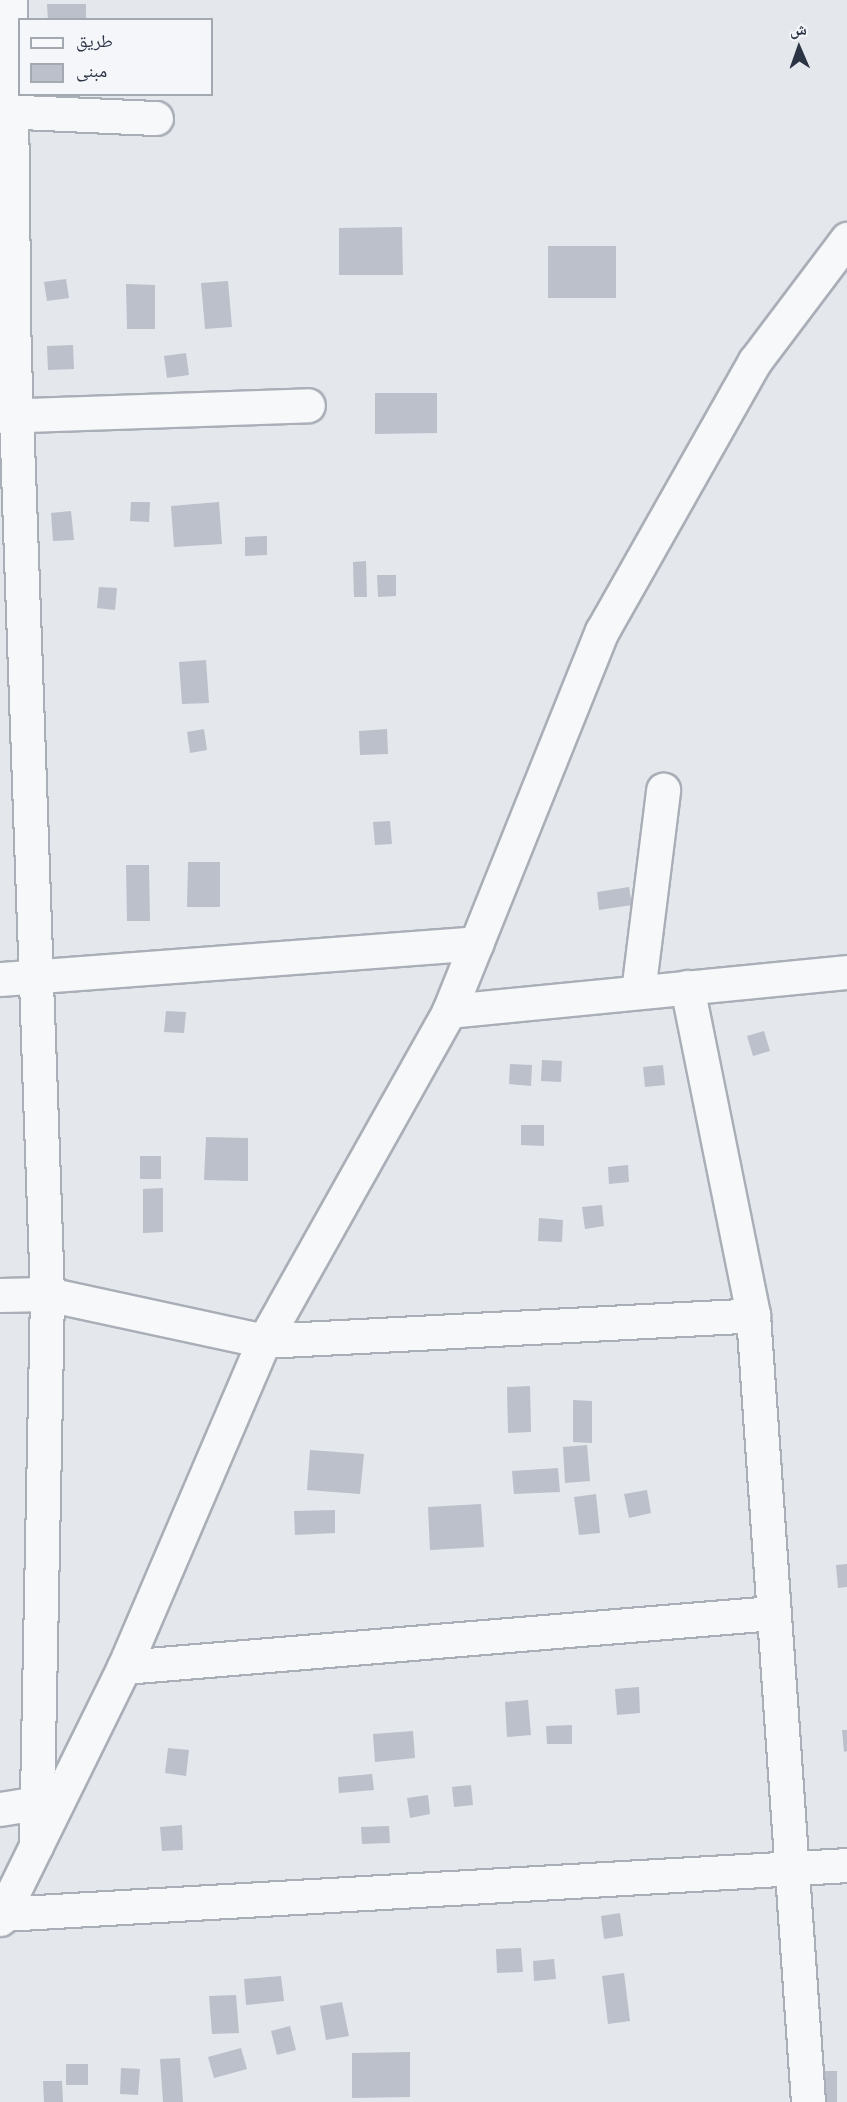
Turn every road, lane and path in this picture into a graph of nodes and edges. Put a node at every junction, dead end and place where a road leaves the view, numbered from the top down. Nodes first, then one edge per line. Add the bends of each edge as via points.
1 (10, 0) edge
2 (6, 111) edge
3 (156, 118) dead end
4 (847, 239) edge
5 (308, 405) dead end
6 (8, 416) edge
7 (663, 790) dead end
8 (477, 943) junction
9 (847, 972) edge
10 (36, 978) junction
11 (0, 979) edge
12 (687, 987) junction
13 (638, 993) junction
14 (449, 1011) junction
15 (47, 1294) junction
16 (0, 1295) edge
17 (753, 1316) junction
18 (264, 1341) junction
19 (773, 1613) junction
20 (124, 1667) junction
21 (36, 1803) junction
22 (0, 1809) edge
23 (36, 1846) junction
24 (847, 1864) edge
25 (789, 1867) junction
26 (1, 1916) edge
27 (808, 2102) edge

1 - 2 street
2 - 3 street
2 - 6 street
4 - 8 street via 755,361 602,631
5 - 6 street
6 - 10 street
7 - 13 street
8 - 10 street
8 - 14 street
9 - 12 street
10 - 11 street
10 - 15 street
12 - 13 street
12 - 17 street
13 - 14 street
14 - 18 street
15 - 16 street
15 - 18 street
15 - 21 street
17 - 18 street
17 - 19 street
18 - 20 street
19 - 20 street
19 - 25 street
20 - 23 street
21 - 22 street
21 - 23 street
23 - 26 street
24 - 25 street
25 - 26 street
25 - 27 street

